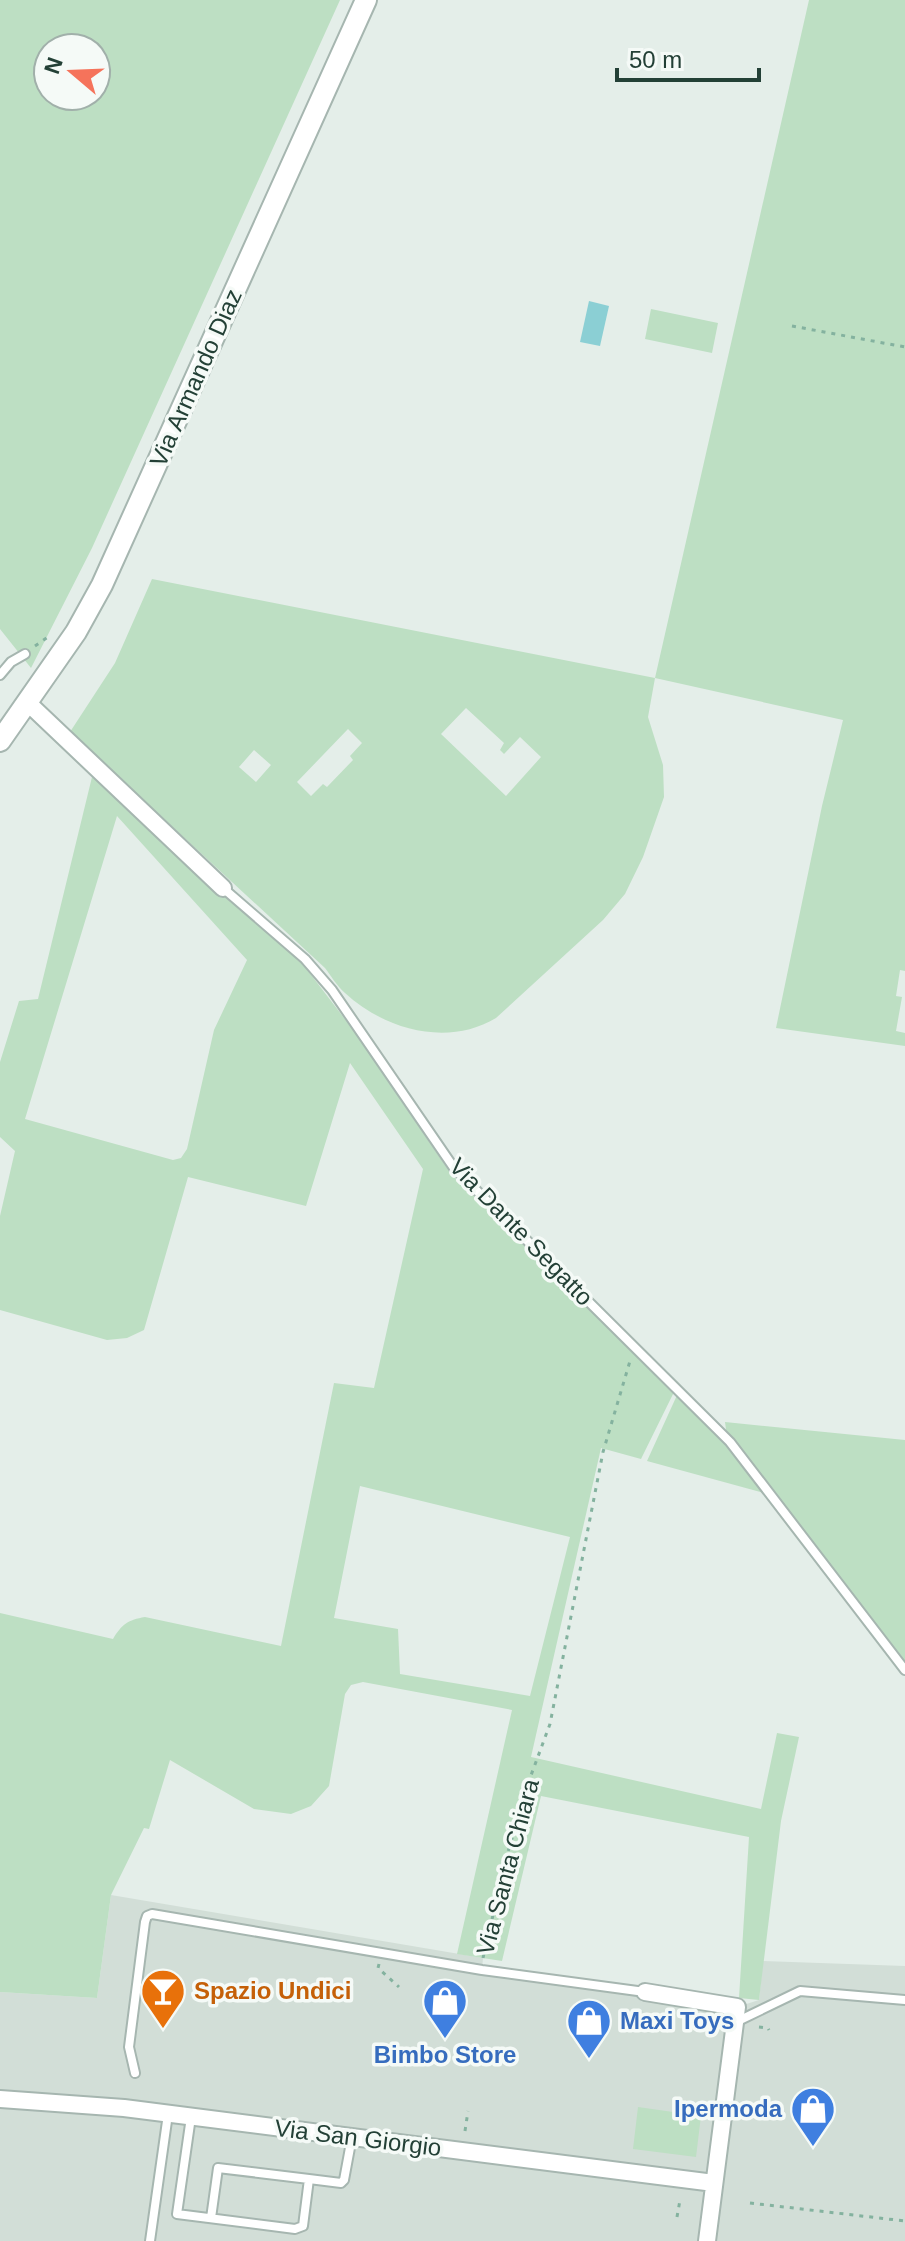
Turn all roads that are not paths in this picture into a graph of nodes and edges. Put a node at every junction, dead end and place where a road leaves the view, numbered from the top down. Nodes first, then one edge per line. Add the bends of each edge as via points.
1 (366, 0) edge
2 (25, 654) dead end
3 (0, 675) edge
4 (27, 702) junction
5 (0, 741) edge
6 (223, 888) joint
7 (905, 1670) edge
8 (645, 1992) joint
9 (905, 2000) edge
10 (735, 2022) junction
11 (135, 2073) dead end
12 (0, 2099) edge
13 (168, 2114) junction
14 (191, 2117) junction
15 (352, 2137) junction
16 (309, 2179) junction
17 (714, 2183) junction
18 (211, 2218) junction
19 (150, 2241) edge
20 (707, 2241) edge

1 - 4 street, Via Armando Diaz via 102,585
2 - 3 lane
4 - 5 street, Via Armando Diaz
4 - 6 street, Via Dante Segatto
6 - 7 lane, Via Dante Segatto via 305,959 332,990 454,1168 730,1442
8 - 10 street, Via Santa Chiara via 737,2007
8 - 11 lane, Via Santa Chiara via 149,1915 129,2047
9 - 10 lane via 809,1990
10 - 17 street
12 - 13 street, Via San Giorgio
13 - 14 street, Via San Giorgio
13 - 19 lane
14 - 15 street, Via San Giorgio
14 - 18 lane via 177,2214
15 - 16 lane via 343,2182
15 - 17 street, Via San Giorgio
16 - 18 lane via 300,2229
16 - 18 lane via 218,2168
17 - 20 street

